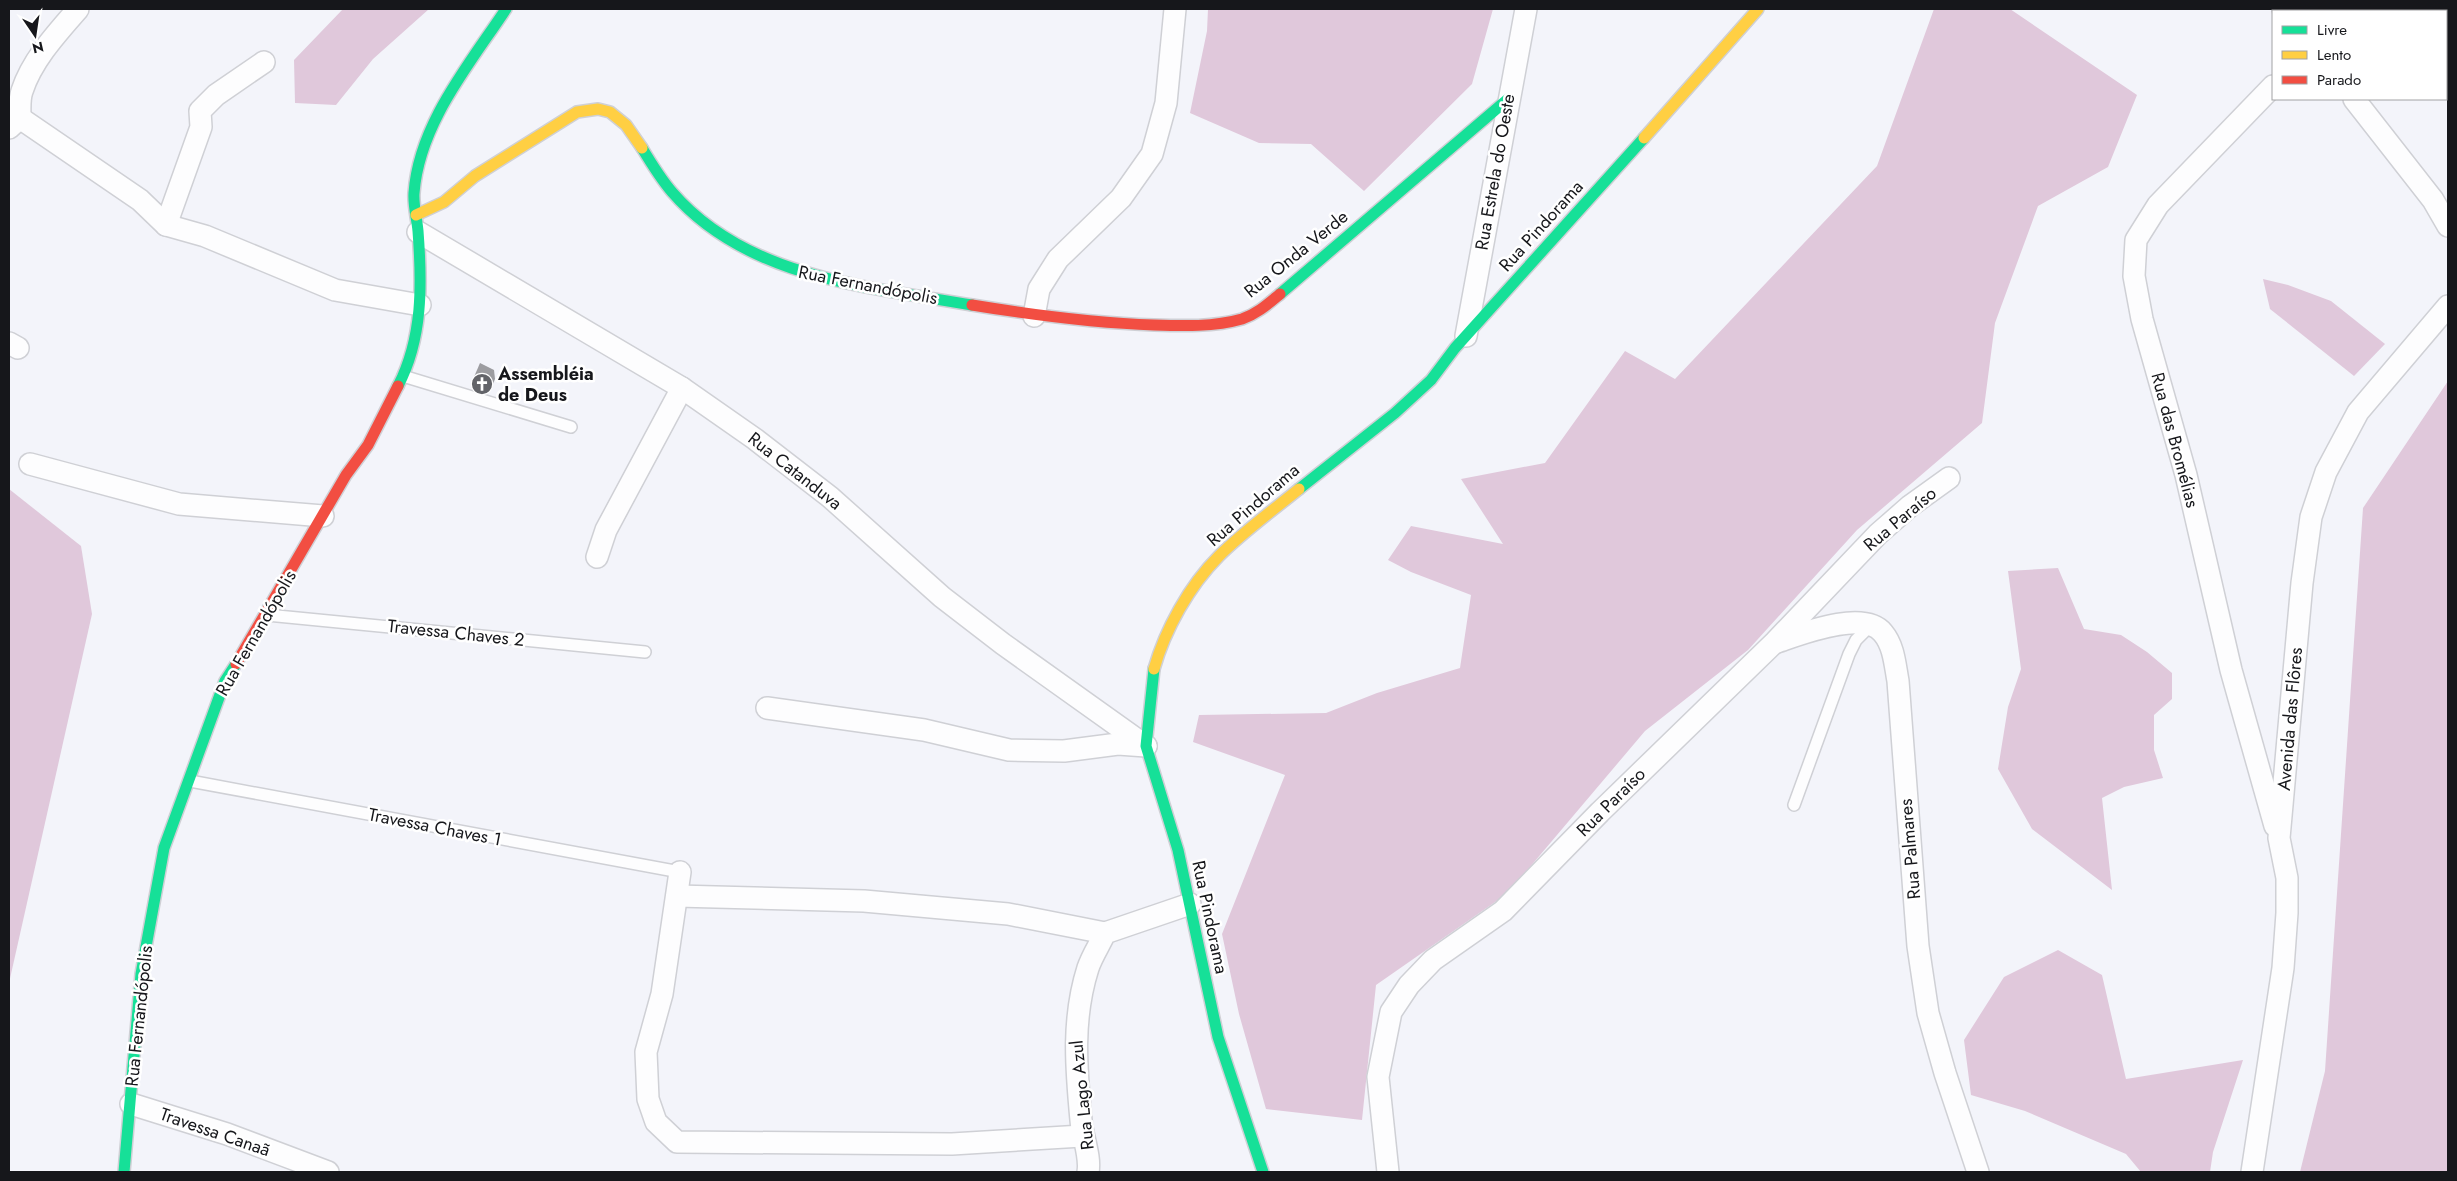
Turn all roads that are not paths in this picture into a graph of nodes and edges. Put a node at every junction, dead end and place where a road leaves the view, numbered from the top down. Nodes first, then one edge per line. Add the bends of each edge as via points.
1 (78, 9) edge
2 (506, 9) edge
3 (1175, 9) edge
4 (1526, 9) edge
5 (1758, 9) edge
6 (264, 62) dead end
7 (2272, 87) edge
8 (1508, 99) junction
9 (2355, 100) edge
10 (14, 123) edge
11 (417, 224) junction
12 (166, 225) junction
13 (2448, 226) edge
14 (420, 305) junction
15 (2448, 306) edge
16 (1034, 316) junction
17 (1466, 336) junction
18 (403, 376) junction
19 (682, 388) junction
20 (571, 427) dead end
21 (30, 464) dead end
22 (1949, 478) dead end
23 (323, 516) junction
24 (597, 558) dead end
25 (266, 614) junction
26 (1871, 625) junction
27 (1775, 642) junction
28 (645, 652) dead end
29 (767, 708) dead end
30 (1146, 746) junction
31 (190, 781) junction
32 (1794, 805) dead end
33 (2279, 838) junction
34 (680, 872) joint
35 (676, 896) junction
36 (1190, 904) junction
37 (1105, 933) junction
38 (130, 1104) junction
39 (1082, 1136) junction
40 (124, 1172) edge
41 (328, 1172) edge
42 (1088, 1172) edge
43 (1263, 1172) edge
44 (1388, 1172) edge
45 (1978, 1172) edge
46 (2252, 1172) edge

1 - 10 street via 54,37 29,75
2 - 11 main road via 451,93 423,146 414,194
3 - 16 street via 1166,103 1152,154 1121,198 1058,259 1039,289
4 - 8 street, Rua Estrela do Oeste
5 - 17 main road, Rua Pindorama
6 - 12 street via 216,95 200,111 201,128
7 - 33 street, Rua das Bromélias via 2158,205 2136,240 2134,276 2142,319 2186,475 2231,670
8 - 16 main road, Rua Onda Verde via 1264,308 1241,319 1186,326
8 - 17 street, Rua Estrela do Oeste
9 - 13 street via 2433,200
10 - 12 street via 140,200
11 - 14 main road, Rua Fernandópolis
11 - 16 main road, Rua Fernandópolis via 475,176 577,112 600,108 624,121 665,184 701,222 738,245 803,273
11 - 19 street, Rua Catanduva
12 - 14 street via 205,236 336,290
14 - 18 main road, Rua Fernandópolis via 415,343
15 - 33 street, Avenida das Flôres via 2358,412 2326,472 2311,517
17 - 30 main road, Rua Pindorama via 1431,380 1395,413 1332,461 1218,557 1182,604 1160,647 1151,678
18 - 20 lane
18 - 23 main road, Rua Fernandópolis via 368,445 346,474
19 - 24 street via 606,530
19 - 30 street, Rua Catanduva via 830,497 942,597
21 - 23 street via 179,504
22 - 27 street, Rua Paraíso via 1878,534
23 - 25 main road, Rua Fernandópolis
25 - 28 lane, Travessa Chaves 2
25 - 31 main road, Rua Fernandópolis via 225,680
26 - 27 street via 1849,623
26 - 32 lane via 1856,640 1849,654
26 - 45 street, Rua Palmares via 1883,632 1892,649 1898,681 1918,946 1928,1013
27 - 44 street, Rua Paraíso via 1503,911 1433,960 1409,985 1392,1012 1378,1077
29 - 30 street via 924,730 1009,750 1064,751 1118,744
30 - 36 main road, Rua Pindorama via 1178,850
31 - 34 lane, Travessa Chaves 1
31 - 38 main road, Rua Fernandópolis via 164,848 151,913 140,974
33 - 46 street, Avenida das Flôres via 2287,878 2288,913 2283,968
34 - 35 street
35 - 37 street via 864,901 1008,914
35 - 39 street via 662,994 646,1052 648,1099 656,1122 677,1142 952,1144
36 - 37 street
36 - 43 main road, Rua Pindorama via 1218,1037
37 - 39 street, Rua Lago Azul via 1088,966 1077,1010 1075,1053
38 - 40 main road, Rua Fernandópolis
38 - 41 street, Travessa Canaã via 227,1134
39 - 42 street, Rua Lago Azul via 1090,1164

